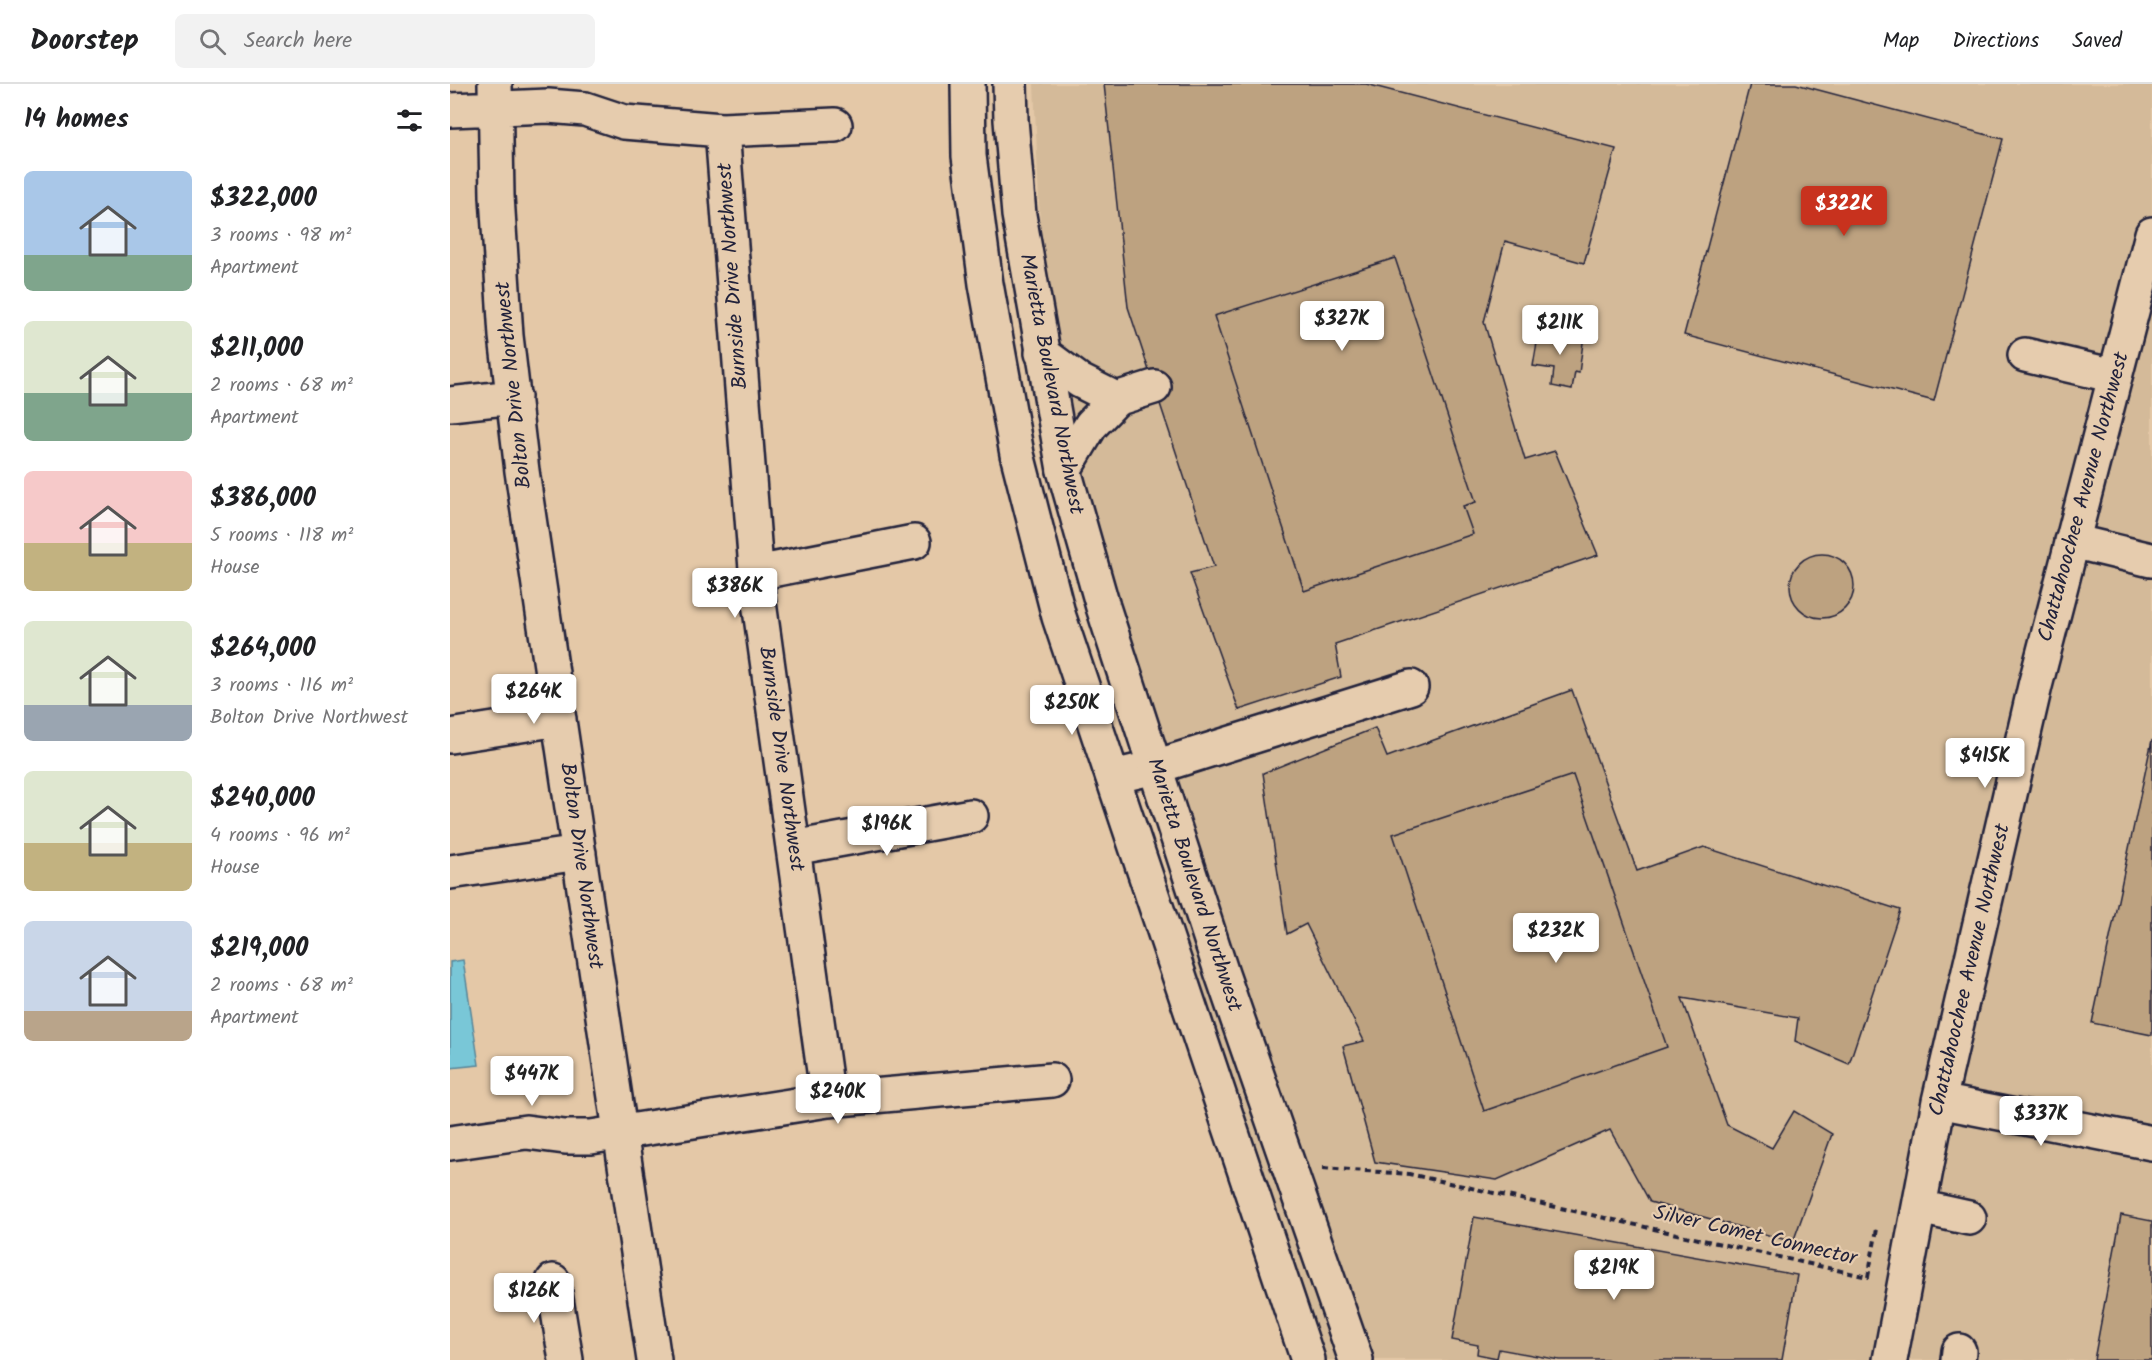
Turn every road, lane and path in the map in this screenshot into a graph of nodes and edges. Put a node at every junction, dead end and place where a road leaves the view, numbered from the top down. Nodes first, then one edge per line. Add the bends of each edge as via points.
1 (968, 84) edge
2 (1010, 84) edge
3 (495, 97) edge
4 (450, 111) edge
5 (836, 126) dead end
6 (722, 130) junction
7 (2152, 234) edge
8 (1042, 353) junction
9 (2025, 355) dead end
10 (2115, 376) junction
11 (1154, 387) dead end
12 (514, 397) junction
13 (1116, 399) junction
14 (450, 404) edge
15 (1064, 470) junction
16 (2072, 541) junction
17 (914, 542) dead end
18 (2151, 560) edge
19 (756, 573) junction
20 (1411, 687) dead end
21 (559, 719) junction
22 (450, 736) edge
23 (1155, 767) junction
24 (1113, 777) junction
25 (971, 816) dead end
26 (793, 848) junction
27 (579, 853) junction
28 (450, 872) edge
29 (1052, 1080) dead end
30 (828, 1100) junction
31 (1939, 1101) junction
32 (620, 1134) junction
33 (450, 1143) edge
34 (2152, 1143) edge
35 (1318, 1168) dead end
36 (1919, 1207) junction
37 (1969, 1218) dead end
38 (1879, 1220) dead end
39 (553, 1281) dead end
40 (566, 1360) edge
41 (654, 1360) edge
42 (1308, 1360) edge
43 (1356, 1360) edge
44 (1890, 1360) edge

1 - 24 street via 969,156 986,284 1017,454 1059,617
2 - 8 street, Marietta Boulevard Northwest via 1019,215
3 - 4 street
3 - 6 street via 585,109 624,122
3 - 12 street, Bolton Drive Northwest via 497,196
5 - 6 street
6 - 19 street, Burnside Drive Northwest
7 - 10 street, Chattahoochee Avenue Northwest
8 - 13 street via 1080,381
8 - 15 street, Marietta Boulevard Northwest
9 - 10 street
10 - 16 street, Chattahoochee Avenue Northwest
11 - 13 street
12 - 14 street
12 - 21 street, Bolton Drive Northwest
13 - 15 street via 1091,425
15 - 23 street, Marietta Boulevard Northwest
16 - 18 street
16 - 31 street, Chattahoochee Avenue Northwest
17 - 19 street
19 - 26 street, Burnside Drive Northwest
20 - 23 street
21 - 22 street
21 - 27 street, Bolton Drive Northwest
23 - 24 street
23 - 43 street, Marietta Boulevard Northwest via 1222,975
24 - 42 street
25 - 26 street
26 - 30 street, Burnside Drive Northwest
27 - 28 street
27 - 32 street, Bolton Drive Northwest
29 - 30 street
30 - 32 street
31 - 34 street
31 - 36 street, Chattahoochee Avenue Northwest
32 - 33 street via 565,1137 526,1132
32 - 41 street, Bolton Drive Northwest
35 - 38 path, Silver Comet Connector via 1409,1174 1868,1277
36 - 37 street
36 - 44 street, Chattahoochee Avenue Northwest
39 - 40 street

